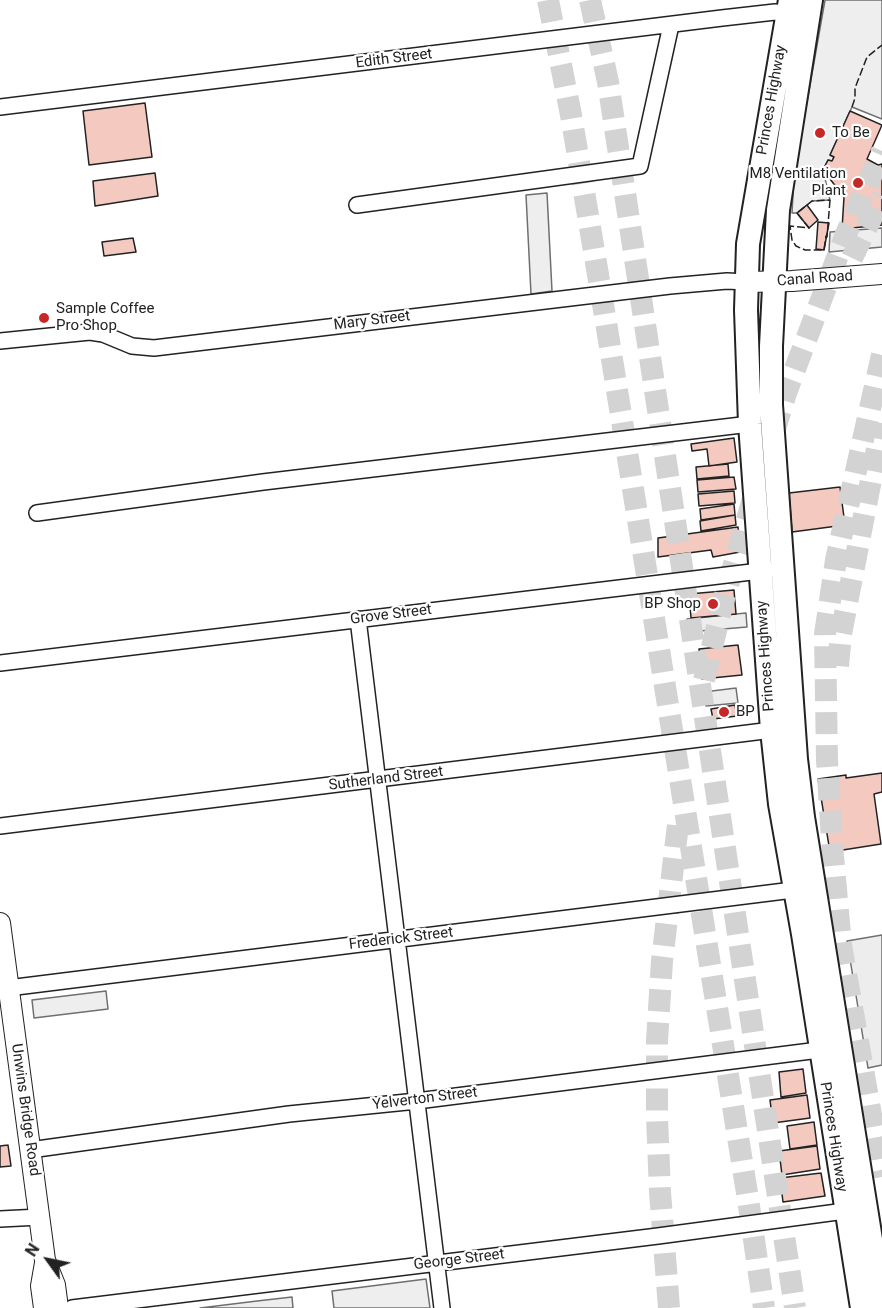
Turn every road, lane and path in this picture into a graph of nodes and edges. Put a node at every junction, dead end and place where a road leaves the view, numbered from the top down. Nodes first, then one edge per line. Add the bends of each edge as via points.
1 (811, 0) edge
2 (788, 6) edge
3 (671, 25) junction
4 (0, 107) edge
5 (357, 205) dead end
6 (882, 274) edge
7 (747, 282) junction
8 (774, 282) junction
9 (0, 341) edge
10 (750, 424) junction
11 (37, 513) dead end
12 (782, 569) junction
13 (759, 570) junction
14 (358, 619) junction
15 (0, 663) edge
16 (772, 730) junction
17 (377, 780) junction
18 (0, 826) edge
19 (794, 890) junction
20 (0, 923) edge
21 (396, 940) junction
22 (8, 988) junction
23 (819, 1050) junction
24 (417, 1101) junction
25 (30, 1150) junction
26 (846, 1211) junction
27 (40, 1217) junction
28 (0, 1219) edge
29 (45, 1260) junction
30 (437, 1262) junction
31 (44, 1308) edge
32 (58, 1308) edge
33 (72, 1308) edge
34 (442, 1308) edge
35 (862, 1308) edge
36 (882, 1308) edge

1 - 8 highway, Princes Highway via 777,210
2 - 3 street, Edith Street via 775,12
2 - 7 highway, Princes Highway via 750,234
3 - 4 street, Edith Street
3 - 5 street via 640,166
6 - 8 main road, Canal Road
7 - 8 main road, Canal Road
7 - 9 street, Mary Street via 727,280 670,286 154,348 132,346 90,332
7 - 10 highway, Princes Highway
8 - 12 highway, Princes Highway via 771,405
10 - 11 street
10 - 13 highway, Princes Highway
12 - 13 street, Grove Street
12 - 36 highway, Princes Highway via 803,817
13 - 14 street, Grove Street
13 - 16 highway, Princes Highway
14 - 15 street, Grove Street
14 - 17 street
16 - 17 street, Sutherland Street
16 - 19 highway, Princes Highway
17 - 18 street, Sutherland Street
17 - 21 street
19 - 21 street, Frederick Street
19 - 23 highway, Princes Highway
20 - 22 main road, Unwins Bridge Road
21 - 22 street, Frederick Street
21 - 24 street
22 - 25 main road, Unwins Bridge Road
23 - 24 street, Yelverton Street
23 - 26 highway, Princes Highway
24 - 25 street, Yelverton Street via 289,1114
24 - 30 street
25 - 27 main road, Unwins Bridge Road
26 - 30 street, George Street
26 - 35 highway, Princes Highway
27 - 28 street
27 - 29 main road, Unwins Bridge Road
29 - 31 main road, Unwins Bridge Road via 41,1287
29 - 32 main road, Unwins Bridge Road via 55,1285
30 - 33 street, George Street
30 - 34 street

